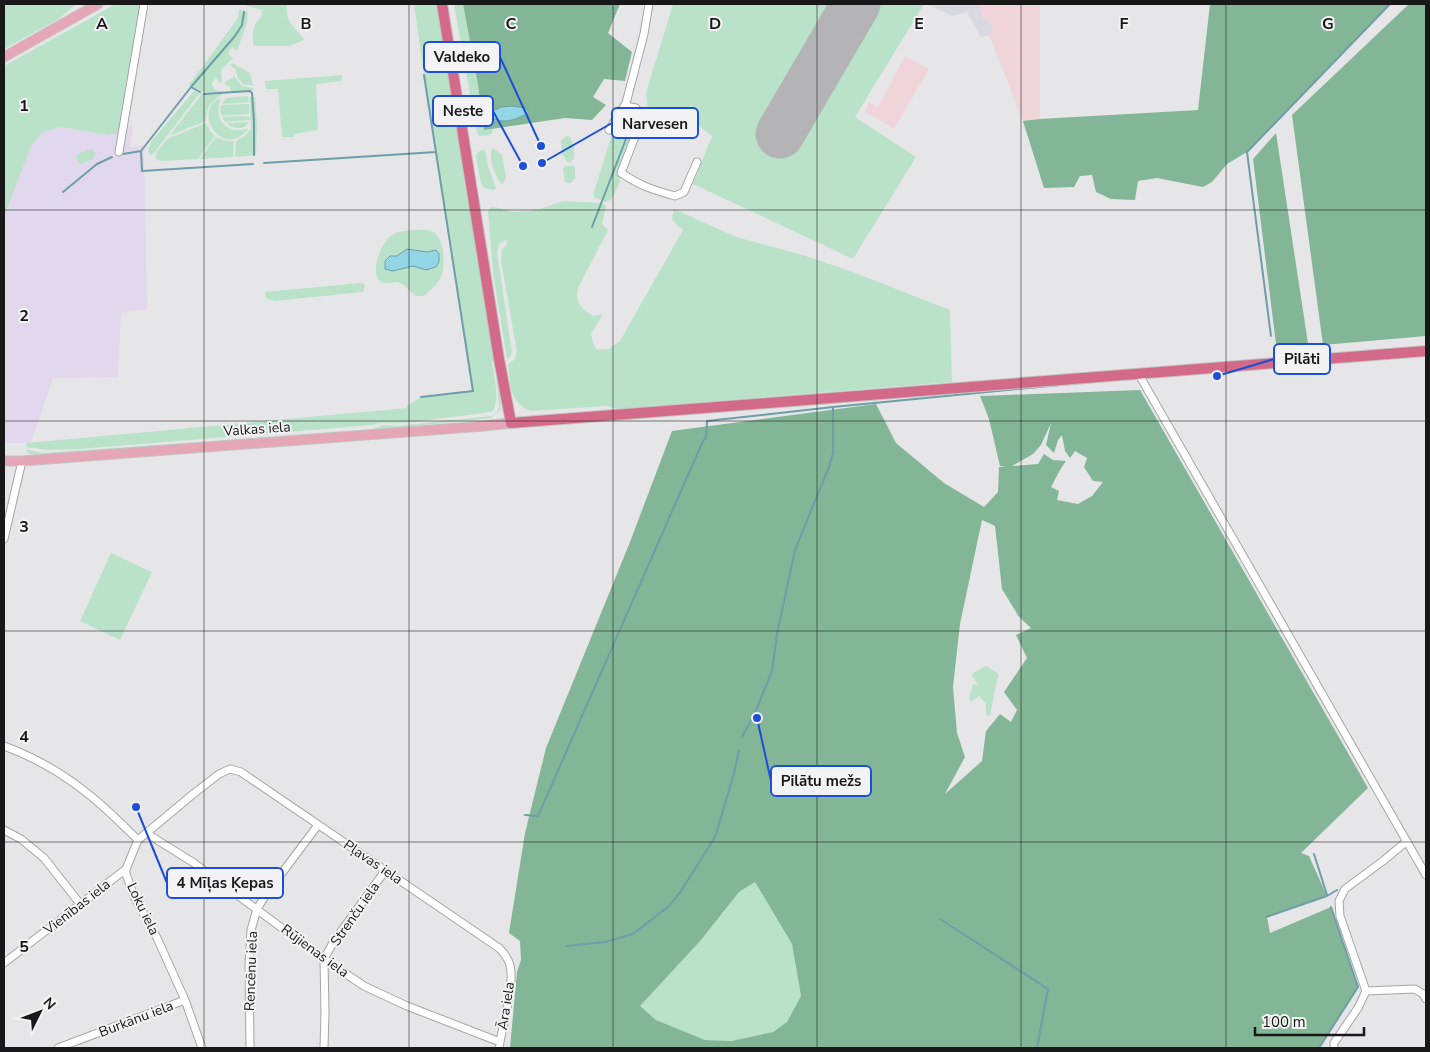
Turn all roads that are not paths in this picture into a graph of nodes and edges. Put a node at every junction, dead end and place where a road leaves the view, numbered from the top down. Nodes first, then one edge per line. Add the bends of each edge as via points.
1 (98, 4) edge
2 (144, 4) edge
3 (442, 4) edge
4 (649, 4) edge
5 (4, 57) edge
6 (624, 106) junction
7 (609, 130) dead end
8 (119, 152) dead end
9 (697, 162) dead end
10 (1426, 351) edge
11 (1138, 374) junction
12 (511, 422) junction
13 (22, 461) junction
14 (4, 462) edge
15 (4, 539) edge
16 (4, 746) edge
17 (318, 825) junction
18 (4, 830) edge
19 (146, 833) junction
20 (138, 840) junction
21 (1407, 841) junction
22 (126, 869) junction
23 (385, 870) junction
24 (1426, 875) edge
25 (81, 905) junction
26 (257, 909) junction
27 (324, 959) junction
28 (4, 963) edge
29 (510, 964) joint
30 (1366, 991) junction
31 (1426, 999) edge
32 (184, 1000) junction
33 (499, 1045) edge
34 (58, 1048) edge
35 (202, 1048) edge
36 (250, 1048) edge
37 (324, 1048) edge
38 (1334, 1048) edge

1 - 5 main road
2 - 8 street
3 - 12 highway
4 - 6 street
6 - 7 street
6 - 9 street via 636,108 640,115 638,129 621,172 638,184 675,196 684,192
10 - 11 highway
11 - 12 highway
11 - 21 street
12 - 13 main road, Valkas iela
13 - 14 main road, Valkas iela
13 - 15 street
16 - 20 street via 26,754 67,778 88,793
17 - 19 street, Pļavas iela via 241,772 230,769 199,789
17 - 23 street, Pļavas iela
17 - 26 street, Rencēnu iela
18 - 25 street via 44,858
19 - 20 street
19 - 26 street, Rūjienas iela
20 - 22 street, Loku iela
21 - 24 street
21 - 30 street via 1345,889 1339,901 1340,916
22 - 25 street, Vienības iela
22 - 32 street, Loku iela via 134,896
23 - 27 street, Strenču iela
23 - 29 street, Pļavas iela via 499,948
25 - 28 street, Vienības iela
26 - 27 street, Rūjienas iela
26 - 36 street, Rencēnu iela via 251,930 249,965
27 - 33 street, Rūjienas iela via 364,986
27 - 37 street, Strenču iela
29 - 33 street, Āra iela via 512,980
30 - 31 street via 1415,989
30 - 38 street
32 - 34 street, Burkānu iela
32 - 35 street, Loku iela

